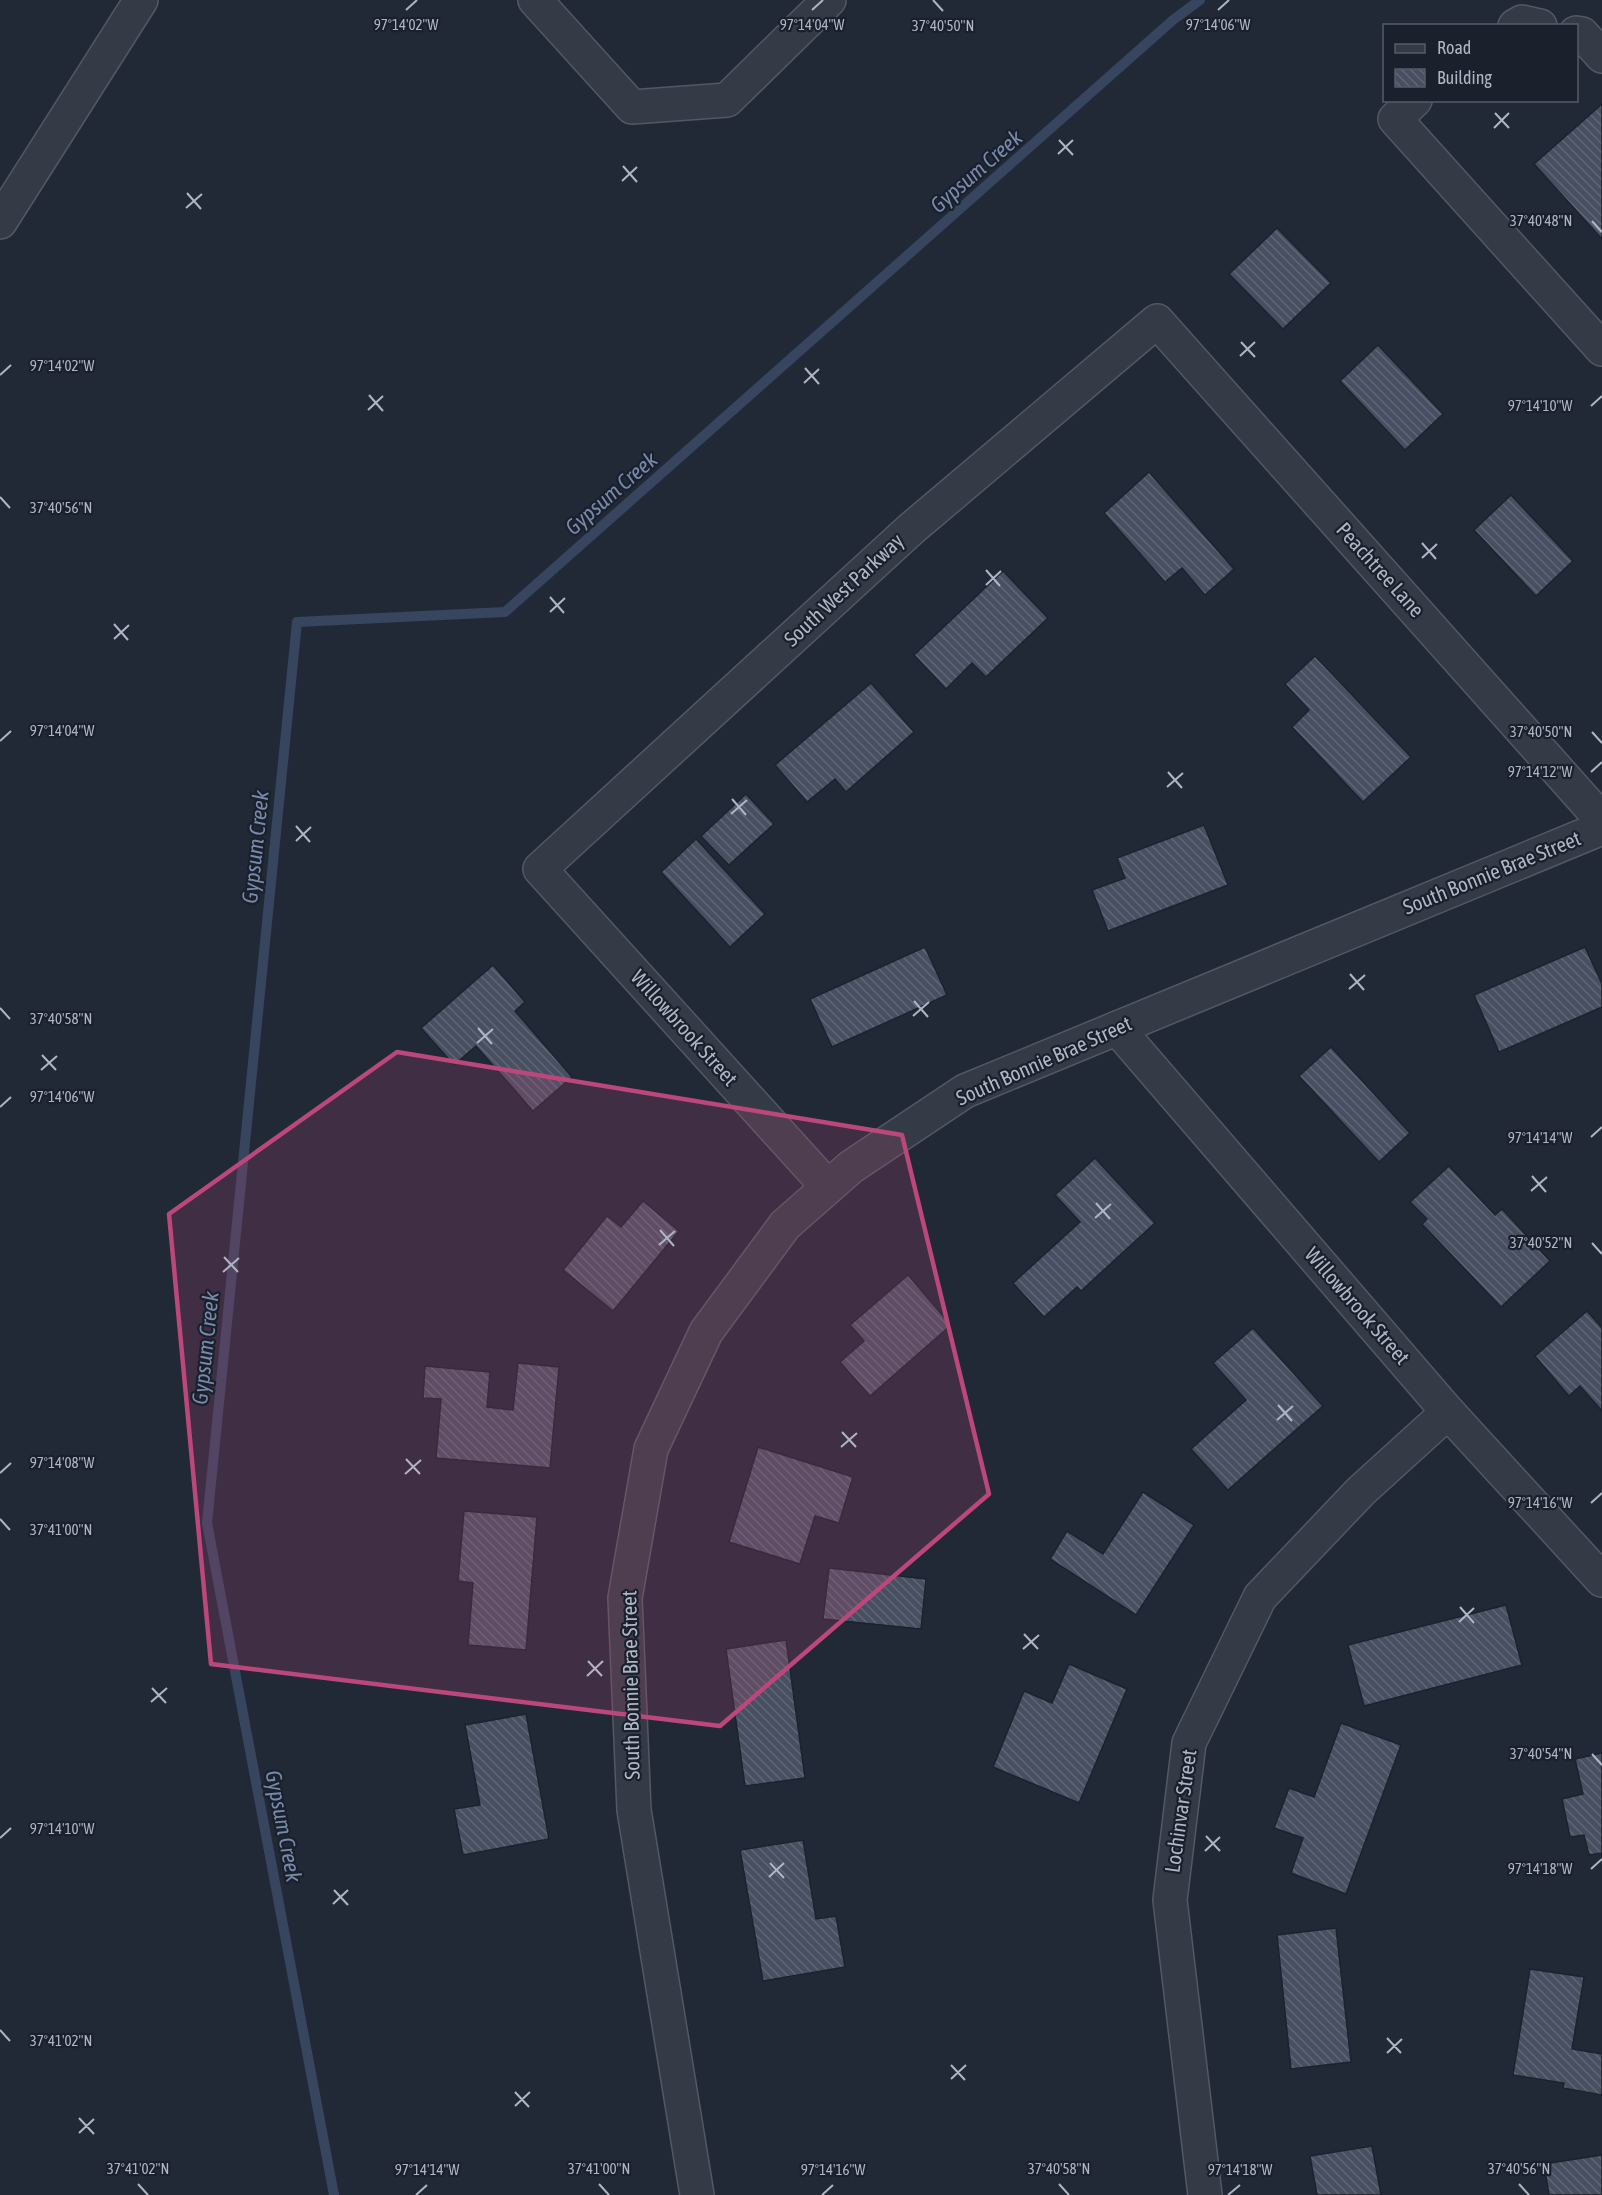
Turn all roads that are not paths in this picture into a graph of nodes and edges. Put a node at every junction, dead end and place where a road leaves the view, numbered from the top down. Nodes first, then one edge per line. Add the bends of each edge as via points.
1 (141, 0) edge
2 (535, 0) edge
3 (829, 0) edge
4 (1578, 33) edge
5 (1602, 56) edge
6 (1413, 102) edge
7 (0, 222) edge
8 (1157, 321) joint
9 (1602, 349) edge
10 (1602, 820) edge
11 (1602, 828) edge
12 (540, 869) joint
13 (1116, 1028) junction
14 (828, 1187) junction
15 (1448, 1412) junction
16 (1602, 1580) edge
17 (697, 2195) edge
18 (1205, 2195) edge

1 - 7 street
2 - 3 street via 632,107 727,100
4 - 5 street
6 - 9 street via 1395,119
8 - 10 street, Peachtree Lane
8 - 12 street, South West Parkway via 910,529
11 - 13 street, South Bonnie Brae Street
12 - 14 street, Willowbrook Street
13 - 14 street, South Bonnie Brae Street via 966,1091 851,1167
13 - 15 street, Willowbrook Street
14 - 17 street, South Bonnie Brae Street via 785,1225 706,1332 651,1449 625,1598 634,1810
15 - 16 street, Willowbrook Street
15 - 18 street, Lochinvar Street via 1361,1491 1260,1597 1189,1743 1170,1900

